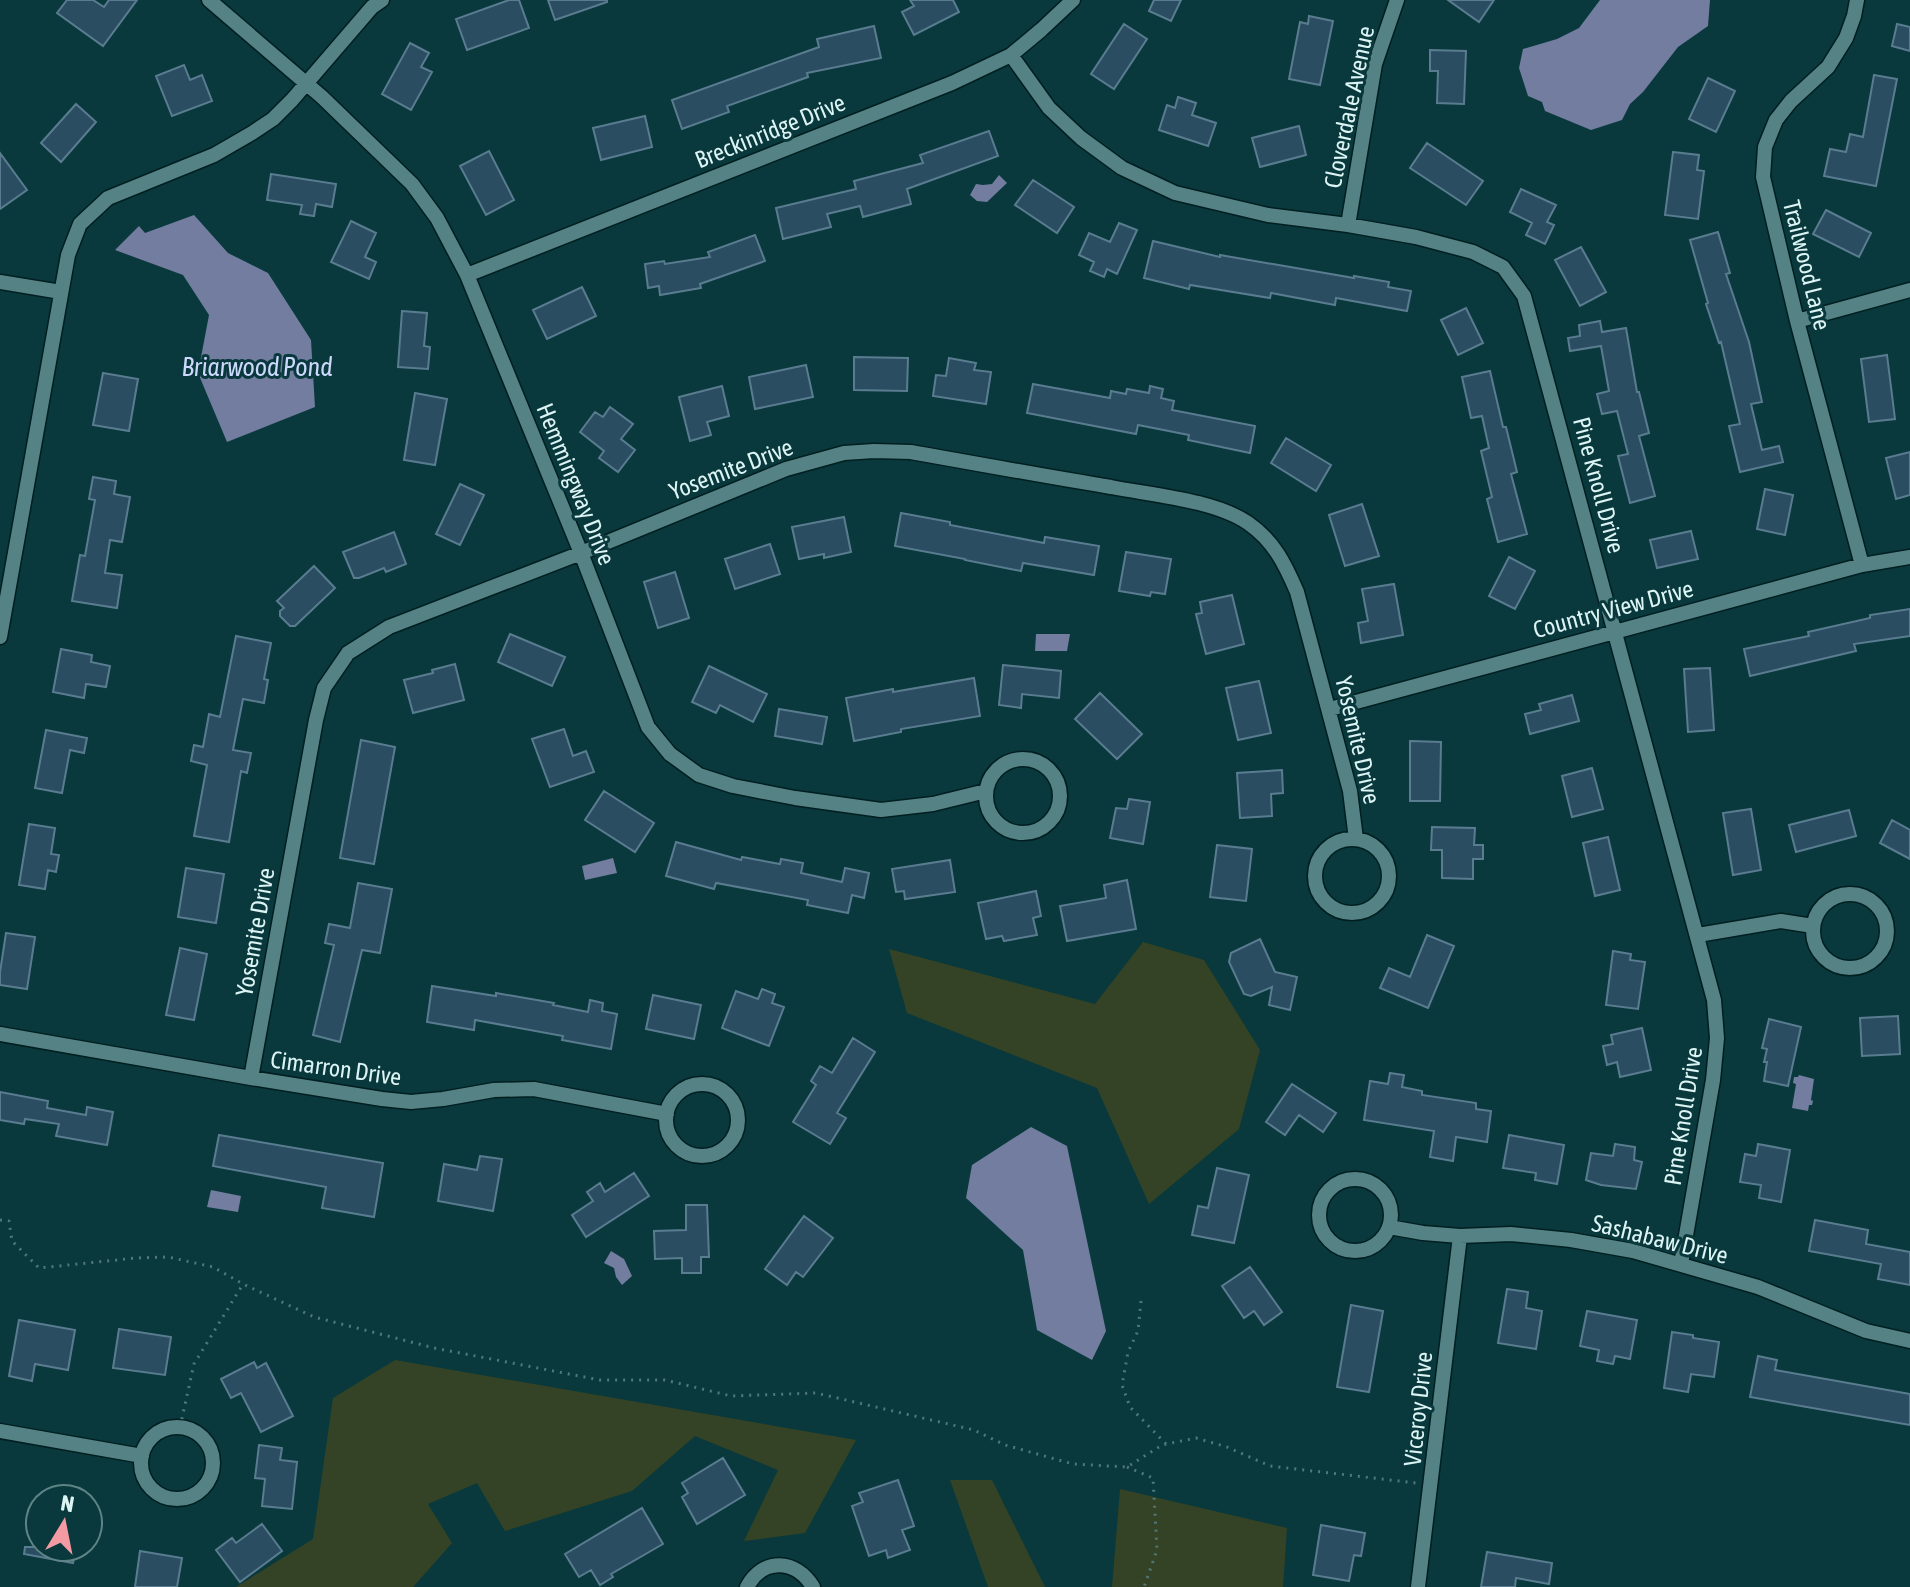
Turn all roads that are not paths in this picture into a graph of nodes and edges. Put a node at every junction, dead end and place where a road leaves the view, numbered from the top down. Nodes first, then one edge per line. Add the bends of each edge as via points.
1 (209, 0) edge
2 (382, 0) edge
3 (1073, 0) edge
4 (1397, 0) edge
5 (1857, 0) edge
6 (1011, 55) junction
7 (306, 83) junction
8 (1348, 225) junction
9 (467, 275) junction
10 (0, 282) edge
11 (1910, 290) edge
12 (61, 292) junction
13 (1797, 321) junction
14 (581, 553) junction
15 (1910, 557) edge
16 (1862, 565) junction
17 (4, 586) edge
18 (1616, 631) junction
19 (0, 637) edge
20 (1330, 709) junction
21 (986, 791) junction
22 (1356, 839) junction
23 (1813, 926) junction
24 (1698, 935) junction
25 (0, 1034) edge
26 (251, 1078) junction
27 (667, 1114) junction
28 (1389, 1227) junction
29 (1460, 1236) junction
30 (1681, 1264) junction
31 (1910, 1341) edge
32 (1, 1432) edge
33 (0, 1449) edge
34 (142, 1456) junction
35 (747, 1587) edge
36 (813, 1587) edge
37 (1418, 1587) edge

1 - 7 street, Hemmingway Drive
2 - 7 street
3 - 6 street, Breckinridge Drive
4 - 8 street, Cloverdale Avenue via 1375,64
5 - 13 street, Trailwood Lane via 1846,38 1828,67 1776,120 1765,147 1763,177
6 - 8 street, Pine Knoll Drive via 1049,108 1122,168 1175,193 1268,215
6 - 9 street, Breckinridge Drive
7 - 9 street, Hemmingway Drive via 412,184
7 - 12 street via 252,133 214,155 108,198 80,224
8 - 18 street, Pine Knoll Drive via 1473,252 1503,267 1524,296
9 - 14 street, Hemmingway Drive
10 - 12 street
11 - 13 street
12 - 17 street
13 - 16 street, Trailwood Lane
14 - 20 street, Yosemite Drive via 786,469 844,453 911,452 1183,500 1230,513 1276,549 1297,592
14 - 21 street, Hemmingway Drive via 648,727 670,754 699,775 733,786 881,810
14 - 26 street, Yosemite Drive via 389,627 348,653 324,688
15 - 16 street, Country View Drive
16 - 18 street, Country View Drive
17 - 19 street
18 - 20 street, Country View Drive
18 - 24 street, Pine Knoll Drive
20 - 22 street, Yosemite Drive
21 - 21 street via 991,815 1009,831 1021,834 1044,828 1059,810 1054,774 1033,760 1020,759 997,769
22 - 22 street, Yosemite Drive via 1329,847 1315,872 1323,900 1348,913 1375,906 1389,881 1382,853
23 - 23 street via 1818,950 1838,966 1863,965 1882,948 1886,936 1882,913 1855,894 1832,898 1816,914
23 - 24 street via 1781,921
24 - 30 street, Pine Knoll Drive via 1717,1038
25 - 26 street, Cimarron Drive
26 - 27 street, Cimarron Drive via 411,1102 534,1089
27 - 27 street via 673,1140 696,1155 723,1149 738,1126 732,1099 709,1084 682,1090
28 - 28 street via 1384,1193 1365,1180 1342,1181 1319,1206 1322,1231 1339,1248 1374,1246
28 - 29 street, Sashabaw Drive
29 - 30 street, Sashabaw Drive via 1571,1240
29 - 37 street, Viceroy Drive
30 - 31 street, Sashabaw Drive via 1758,1287 1866,1331
32 - 33 street
32 - 34 street
34 - 34 street via 157,1433 180,1427 201,1436 214,1460 210,1478 198,1493 180,1499 162,1495 148,1483
35 - 36 street via 765,1568 784,1565 801,1572

